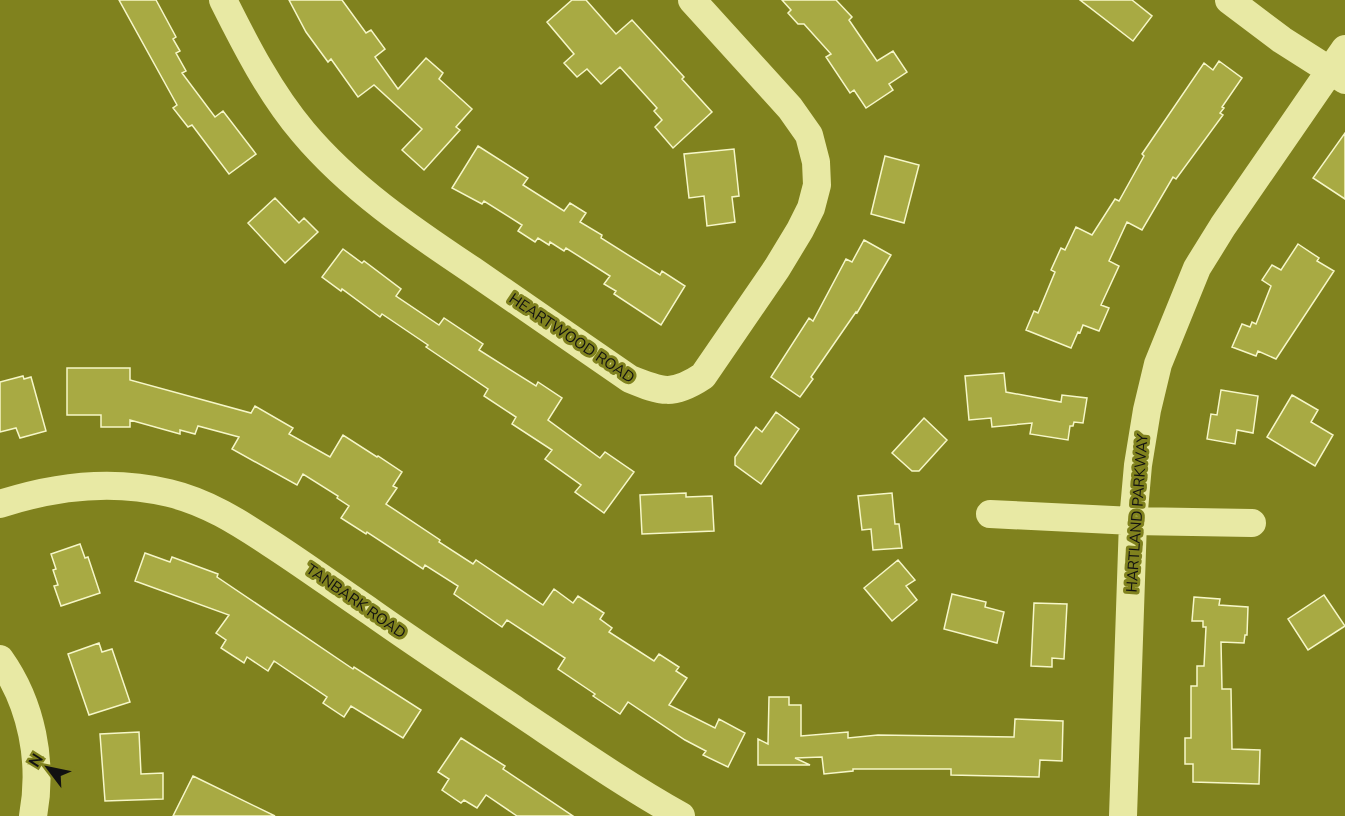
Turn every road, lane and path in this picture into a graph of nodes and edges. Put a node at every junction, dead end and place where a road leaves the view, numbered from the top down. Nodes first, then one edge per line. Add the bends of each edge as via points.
1 (223, 0) edge
2 (692, 0) edge
3 (1229, 0) edge
4 (1340, 66) edge
5 (0, 504) edge
6 (990, 514) dead end
7 (1133, 521) junction
8 (1252, 523) dead end
9 (0, 659) edge
10 (33, 816) edge
11 (681, 816) edge
12 (1123, 816) edge

1 - 2 street, HEARTWOOD ROAD via 245,44 303,132 370,196 418,234 630,379 667,390 685,387 703,376 800,230 812,208 817,185 809,135 790,108
3 - 4 street via 1282,40
4 - 7 street, HARTLAND PARKWAY via 1223,226 1197,268 1158,364 1138,465
5 - 11 street, TANBARK ROAD via 69,486 104,485 169,493 229,516 604,770
6 - 7 street
7 - 8 street
7 - 12 street, HARTLAND PARKWAY
9 - 10 street via 19,694 35,746

